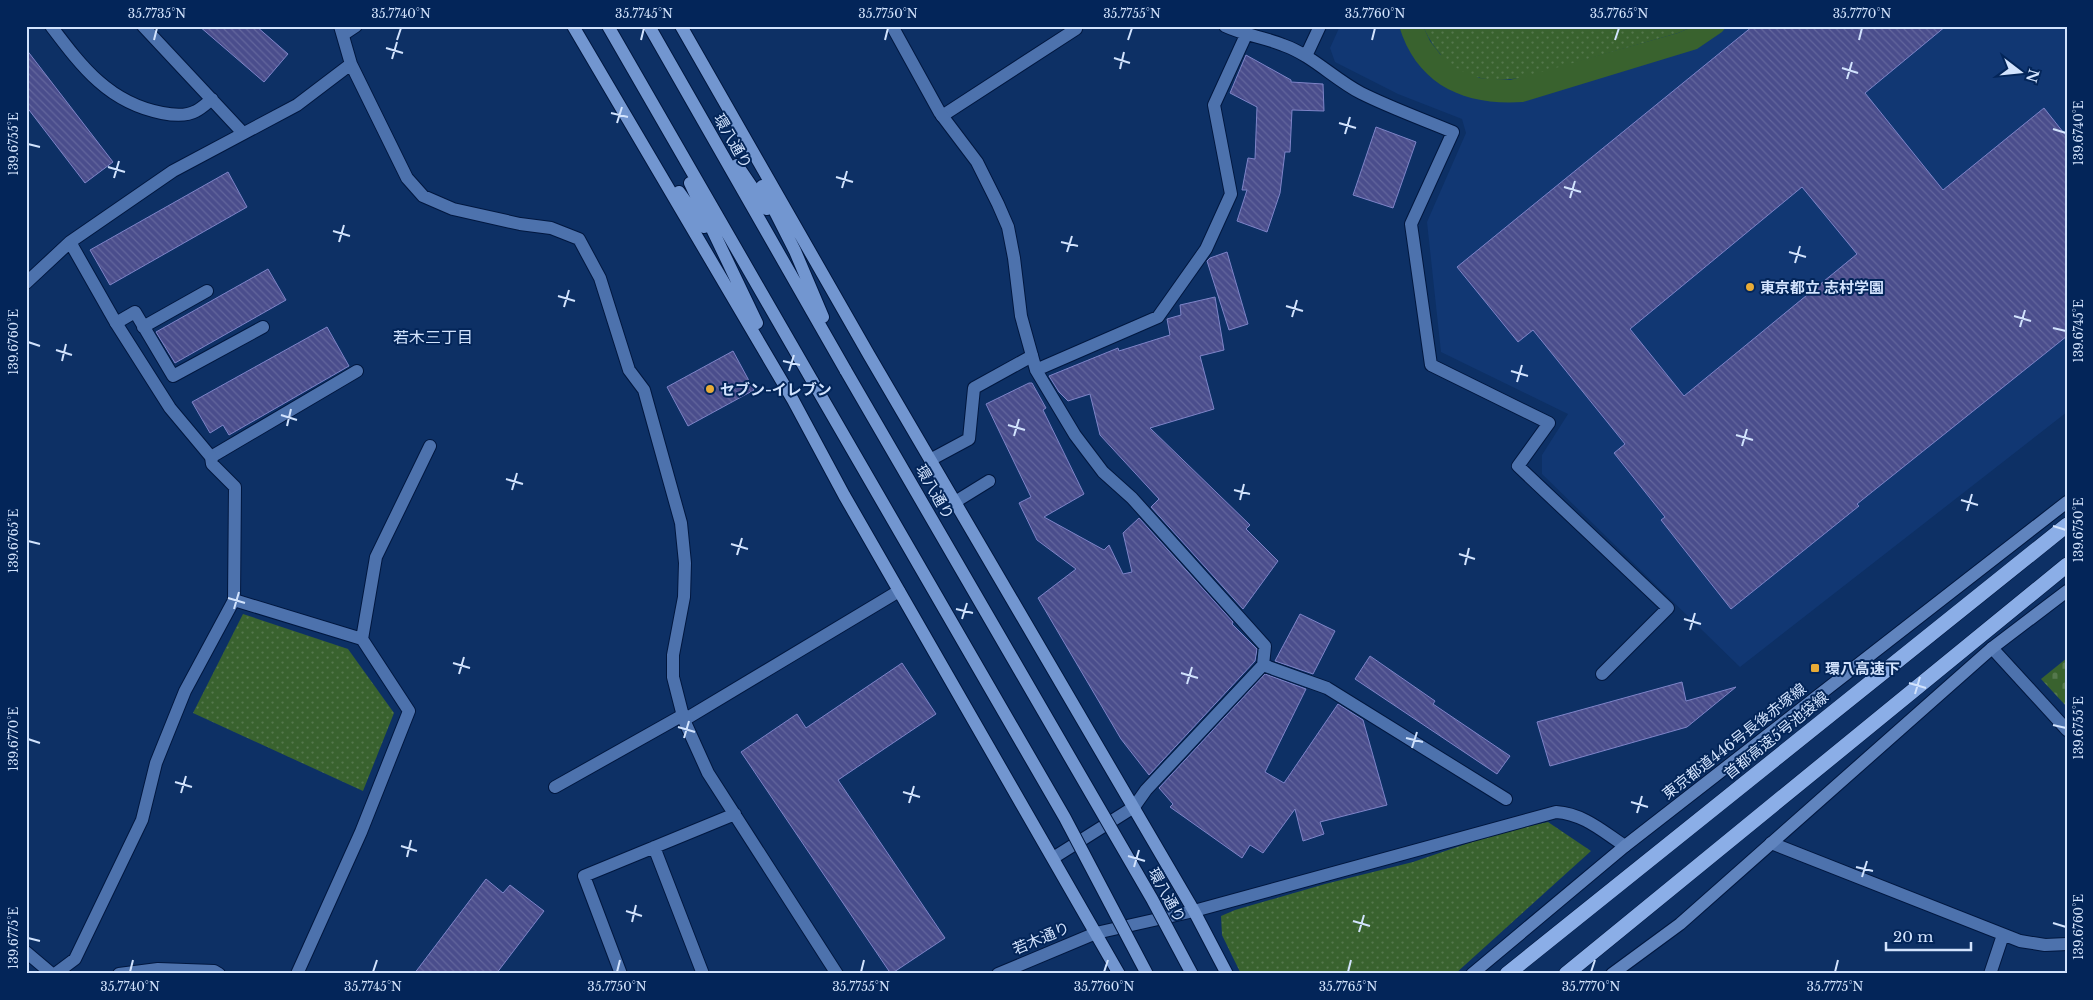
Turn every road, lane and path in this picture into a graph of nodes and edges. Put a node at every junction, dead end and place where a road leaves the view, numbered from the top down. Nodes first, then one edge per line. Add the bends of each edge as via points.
1 (51, 26) edge
2 (143, 26) edge
3 (356, 26) edge
4 (573, 26) edge
5 (608, 26) edge
6 (649, 26) edge
7 (681, 26) edge
8 (892, 26) edge
9 (1225, 26) edge
10 (1320, 26) edge
11 (1076, 29) dead end
12 (342, 30) edge
13 (1246, 35) junction
14 (1306, 56) junction
15 (351, 64) junction
16 (703, 67) junction
17 (680, 80) junction
18 (647, 94) junction
19 (212, 99) junction
20 (623, 110) junction
21 (942, 116) junction
22 (244, 133) junction
23 (70, 242) junction
24 (795, 251) junction
25 (725, 257) junction
26 (26, 283) edge
27 (207, 291) dead end
28 (116, 323) junction
29 (263, 327) dead end
30 (143, 328) junction
31 (869, 355) junction
32 (1032, 356) junction
33 (1036, 370) junction
34 (357, 371) dead end
35 (846, 371) junction
36 (812, 382) junction
37 (793, 400) junction
38 (430, 446) dead end
39 (211, 457) junction
40 (930, 460) junction
41 (989, 481) dead end
42 (955, 502) junction
43 (2067, 502) edge
44 (2067, 524) edge
45 (2067, 565) edge
46 (2067, 590) edge
47 (899, 592) junction
48 (234, 600) junction
49 (362, 639) junction
50 (1992, 648) junction
51 (1263, 665) junction
52 (1602, 674) dead end
53 (684, 718) junction
54 (2067, 730) edge
55 (555, 787) dead end
56 (1506, 800) dead end
57 (1134, 807) junction
58 (735, 814) junction
59 (1771, 843) junction
60 (1625, 846) junction
61 (654, 847) junction
62 (1053, 858) junction
63 (1194, 911) junction
64 (1096, 933) junction
65 (2003, 936) junction
66 (2067, 944) edge
67 (26, 952) edge
68 (53, 974) edge
69 (119, 974) edge
70 (219, 974) edge
71 (297, 974) edge
72 (621, 974) edge
73 (703, 974) edge
74 (837, 974) edge
75 (998, 974) edge
76 (1119, 974) edge
77 (1147, 974) edge
78 (1192, 974) edge
79 (1227, 974) edge
80 (1472, 974) edge
81 (1507, 974) edge
82 (1566, 974) edge
83 (1612, 974) edge
84 (1990, 974) edge

1 - 19 street via 77,61 107,90 130,104 173,115 195,112
2 - 19 street
3 - 12 street
4 - 20 main road
5 - 18 main road
6 - 17 main road, 環八通り
7 - 16 main road
8 - 21 street
9 - 13 street
10 - 14 street
11 - 21 street
12 - 15 street
13 - 14 street via 1284,45
13 - 33 street via 1214,105 1231,194 1206,248 1158,317
14 - 52 street via 1361,93 1453,132 1411,224 1432,364 1549,423 1518,466 1668,608
15 - 22 street via 297,105
15 - 53 street via 407,178 423,196 452,209 551,228 579,239 600,278 630,370 644,390 681,523 684,597 673,655 673,677
16 - 24 main road
16 - 31 main road
17 - 24 main road
17 - 35 main road, 環八通り
18 - 25 main road
18 - 36 main road
19 - 22 street
20 - 25 main road
20 - 37 main road
21 - 32 street via 977,162 1008,227 1021,316
22 - 23 street via 173,171
23 - 26 street
23 - 28 street
24 - 31 main road
24 - 35 main road
25 - 36 main road
25 - 37 main road
27 - 30 street
28 - 30 street via 134,312
28 - 39 street via 170,408
29 - 30 street via 173,376
31 - 40 main road
32 - 33 street
32 - 40 street via 974,388 969,439
33 - 51 street via 1075,435 1102,472 1132,498 1265,646
34 - 39 street
35 - 78 main road, 環八通り, bridge via 1152,899
36 - 77 main road, bridge via 1060,810
37 - 47 main road
38 - 49 street via 376,558
39 - 48 street via 212,464 235,487
40 - 42 main road
41 - 42 street
42 - 57 main road
43 - 60 main road, 東京都道446号長後赤塚線
44 - 81 highway, 首都高速5号池袋線
45 - 82 highway
46 - 50 main road
47 - 53 street
47 - 62 main road
48 - 49 street
48 - 68 street via 185,691 156,763 142,820 75,958
49 - 71 street via 409,711 361,832
50 - 54 street
50 - 59 main road
51 - 56 street via 1327,688
51 - 57 street via 1146,790
53 - 55 street
53 - 58 street via 708,773
57 - 62 street
57 - 63 main road
58 - 61 street
58 - 74 street
59 - 65 street
59 - 83 main road via 1680,924
60 - 63 street, 若木通り via 1585,819 1571,813 1556,812
60 - 80 main road, 東京都道446号長後赤塚線
61 - 72 street via 584,876
61 - 73 street
62 - 64 main road
63 - 64 street, 若木通り
63 - 79 main road
64 - 75 street, 若木通り
64 - 76 main road
65 - 66 street via 2045,945
65 - 84 street
67 - 68 street
69 - 70 street via 158,968

